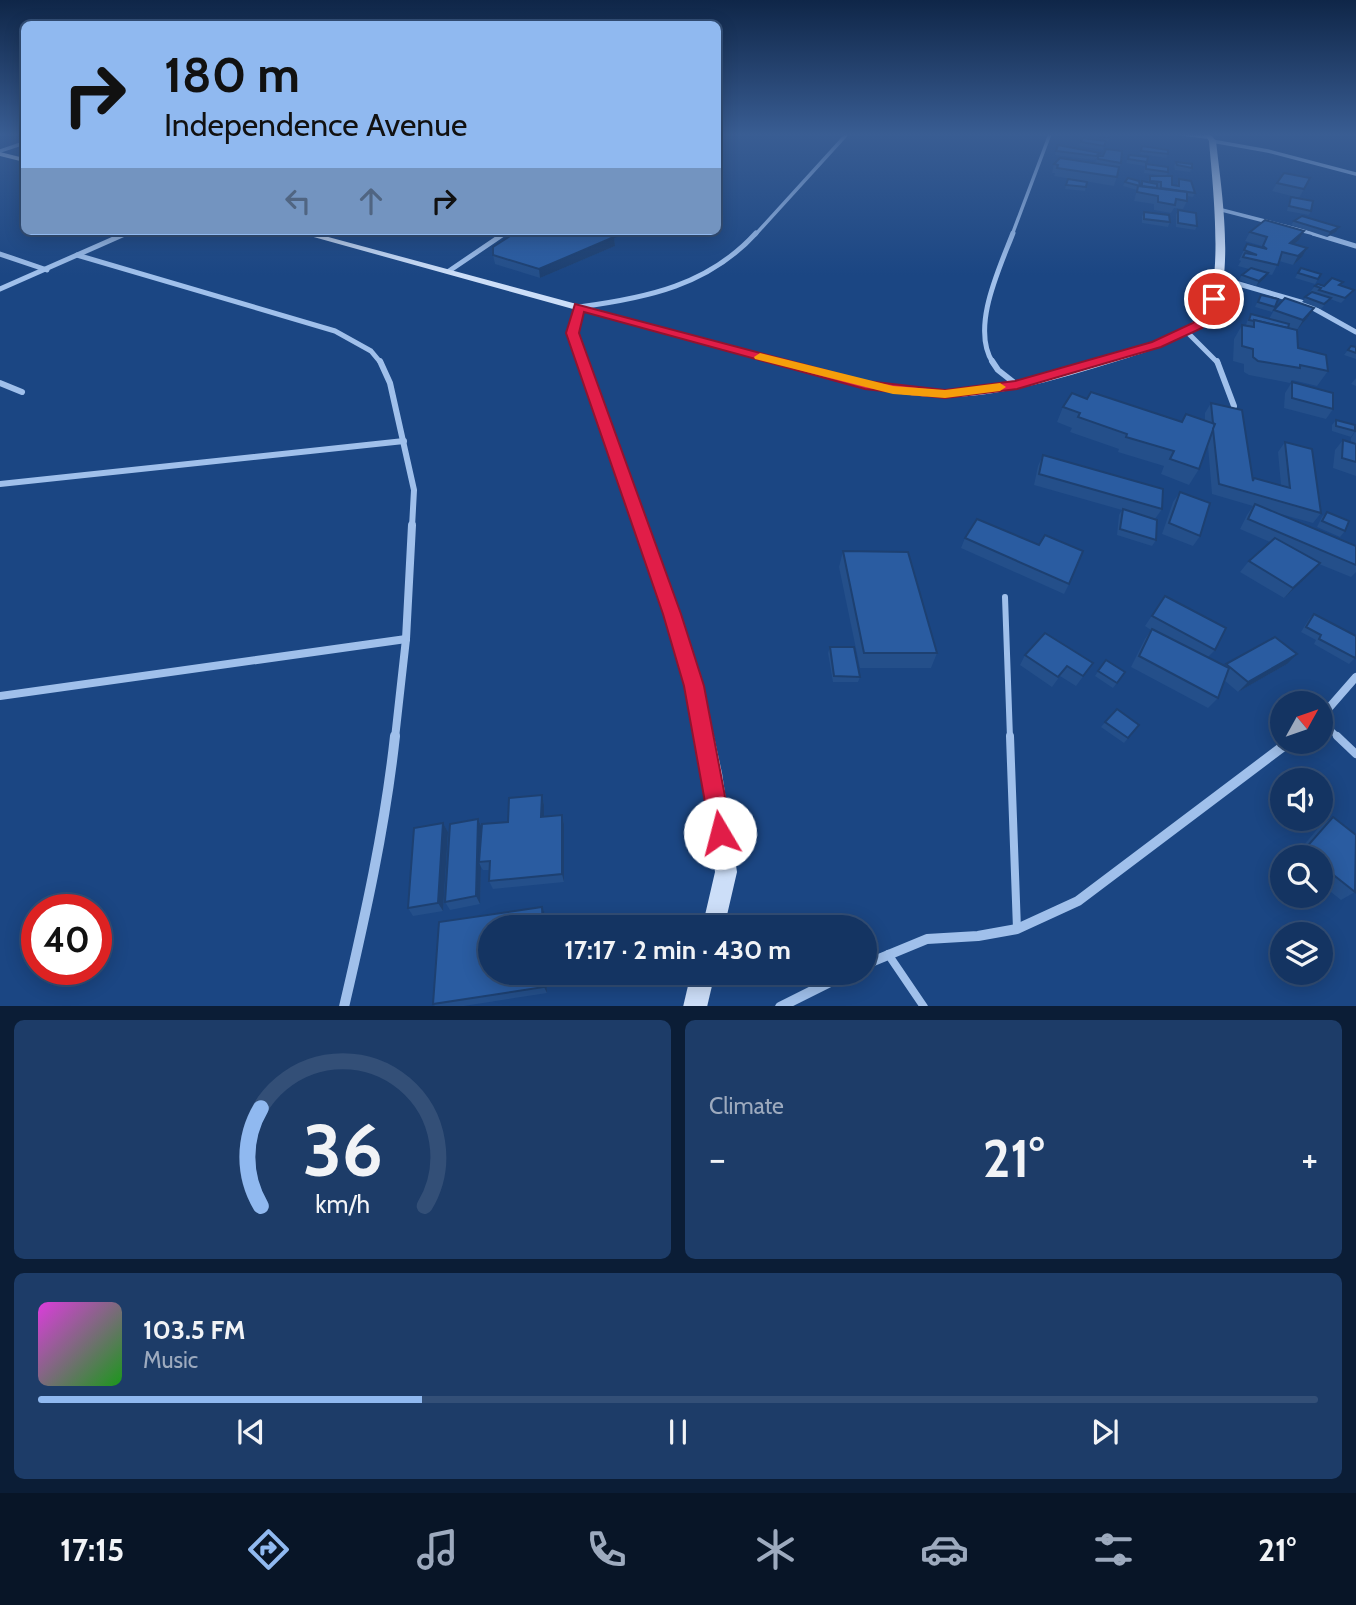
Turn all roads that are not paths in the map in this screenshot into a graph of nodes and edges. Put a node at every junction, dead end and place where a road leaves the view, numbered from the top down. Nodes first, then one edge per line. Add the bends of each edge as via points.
1 (804, 181) edge
2 (1032, 181) edge
3 (1214, 181) edge
4 (1218, 209) junction
5 (123, 235) edge
6 (311, 235) edge
7 (502, 235) edge
8 (1356, 246) edge
9 (0, 254) edge
10 (77, 255) junction
11 (47, 270) junction
12 (449, 271) junction
13 (1218, 278) junction
14 (0, 289) edge
15 (579, 307) junction
16 (1187, 332) junction
17 (1356, 332) edge
18 (0, 383) edge
19 (1017, 385) junction
20 (22, 392) dead end
21 (1234, 406) edge
22 (404, 442) junction
23 (0, 484) edge
24 (1005, 597) dead end
25 (406, 639) junction
26 (1356, 677) edge
27 (0, 696) edge
28 (1334, 703) edge
29 (1334, 732) edge
30 (1273, 754) edge
31 (1356, 754) edge
32 (716, 915) edge
33 (1017, 929) junction
34 (888, 954) junction
35 (877, 959) edge
36 (699, 985) edge
37 (823, 985) edge
38 (344, 1006) edge
39 (695, 1006) edge
40 (780, 1006) edge
41 (924, 1006) edge

1 - 15 street via 738,253 693,281 630,300
2 - 19 street via 988,299 990,358
3 - 4 street
4 - 8 street
4 - 13 street
5 - 10 street
6 - 12 street
7 - 12 street
9 - 11 street
10 - 11 street
10 - 22 street via 355,340 383,365
11 - 14 street
12 - 15 street
13 - 16 street via 1209,313
13 - 17 street via 1304,303
15 - 19 street via 893,390 945,394
15 - 32 street via 572,333 694,686 726,872
16 - 19 street
16 - 21 street via 1218,362
18 - 20 street
22 - 23 street
22 - 25 street via 414,490
24 - 33 lane
25 - 27 street
25 - 38 street via 388,799
26 - 28 street
29 - 31 lane
30 - 33 street via 1078,901
33 - 34 street via 927,939
34 - 35 street
34 - 41 lane
36 - 39 street
37 - 40 street

